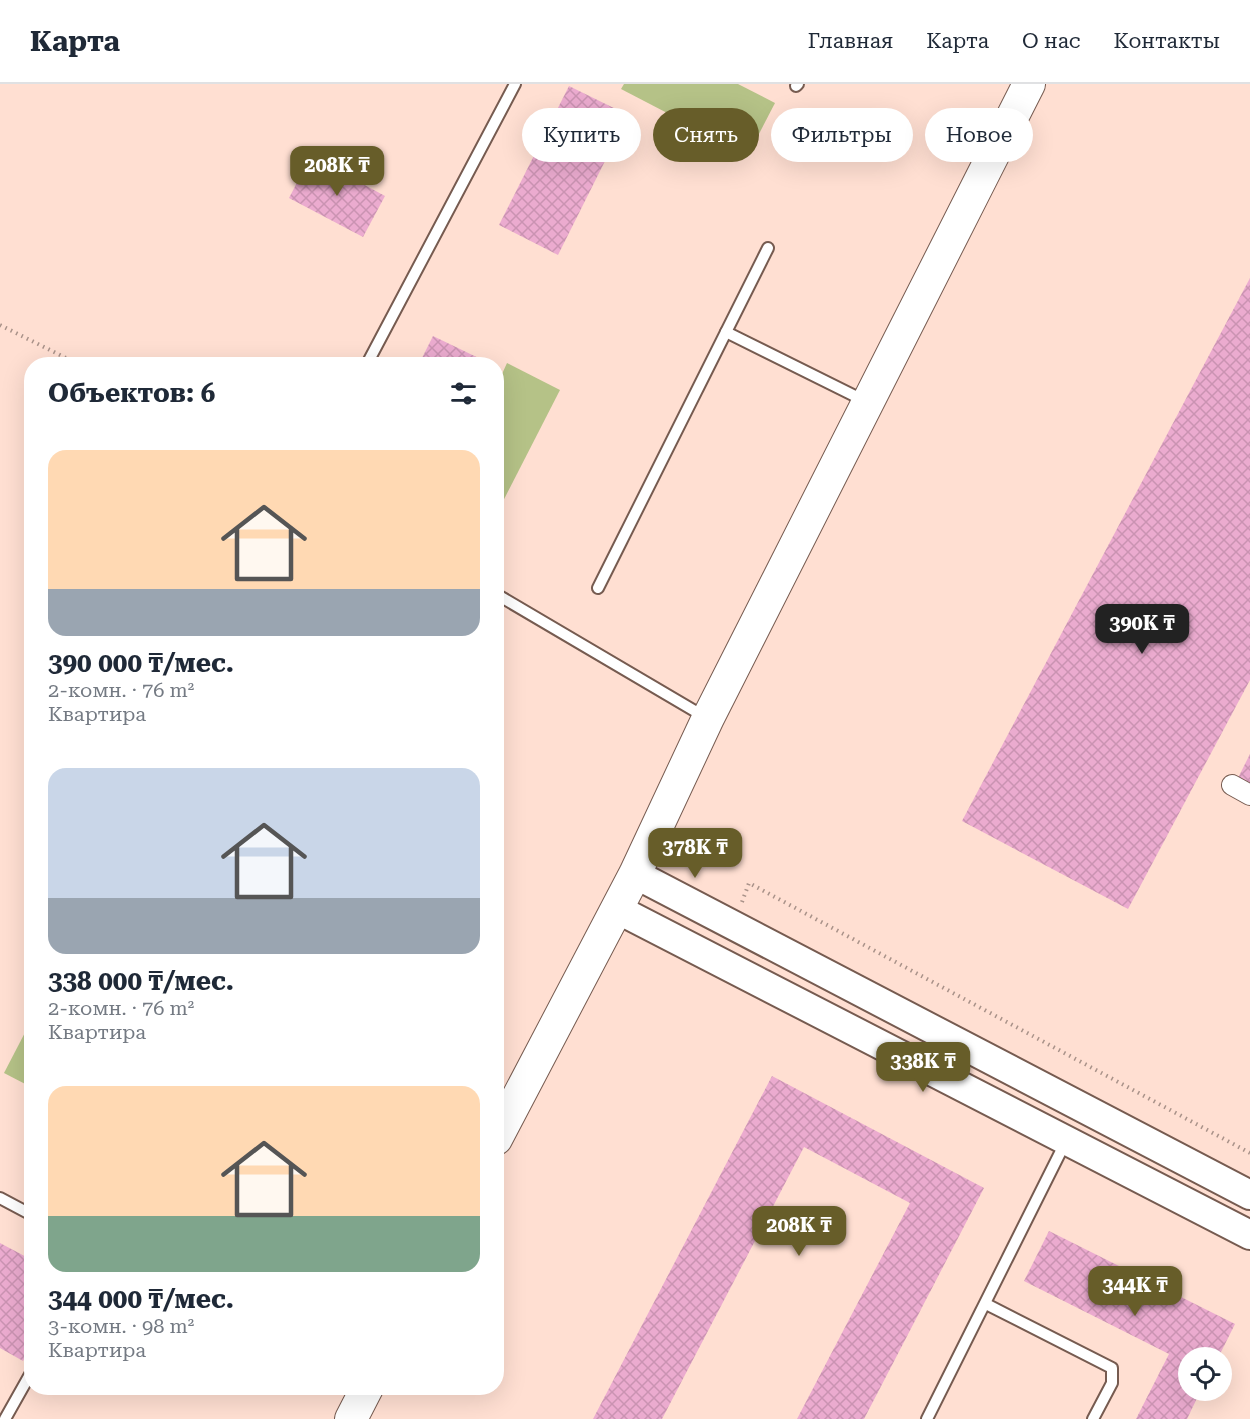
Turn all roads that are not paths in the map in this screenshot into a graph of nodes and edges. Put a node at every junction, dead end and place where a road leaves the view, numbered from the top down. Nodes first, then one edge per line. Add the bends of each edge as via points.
1 (515, 84) edge
2 (1029, 84) edge
3 (768, 248) dead end
4 (726, 332) junction
5 (370, 357) edge
6 (868, 402) junction
7 (598, 588) dead end
8 (504, 599) edge
9 (708, 718) junction
10 (1232, 785) dead end
11 (1250, 795) edge
12 (635, 874) junction
13 (616, 909) junction
14 (504, 1124) edge
15 (1066, 1140) junction
16 (1250, 1195) edge
17 (0, 1198) edge
18 (24, 1211) edge
19 (1250, 1235) edge
20 (986, 1304) junction
21 (24, 1386) edge
22 (363, 1395) edge
23 (6, 1419) edge
24 (351, 1419) edge
25 (927, 1419) edge
26 (1093, 1419) edge

1 - 5 lane
2 - 6 main road
3 - 4 lane
4 - 6 lane
4 - 7 lane
6 - 9 main road
8 - 9 lane
9 - 12 main road
10 - 11 street
12 - 13 main road
12 - 16 main road
13 - 14 main road
13 - 15 main road
15 - 19 main road
15 - 20 lane
17 - 18 lane
20 - 25 lane
20 - 26 lane via 1112,1368 1112,1383
21 - 23 lane
22 - 24 main road

